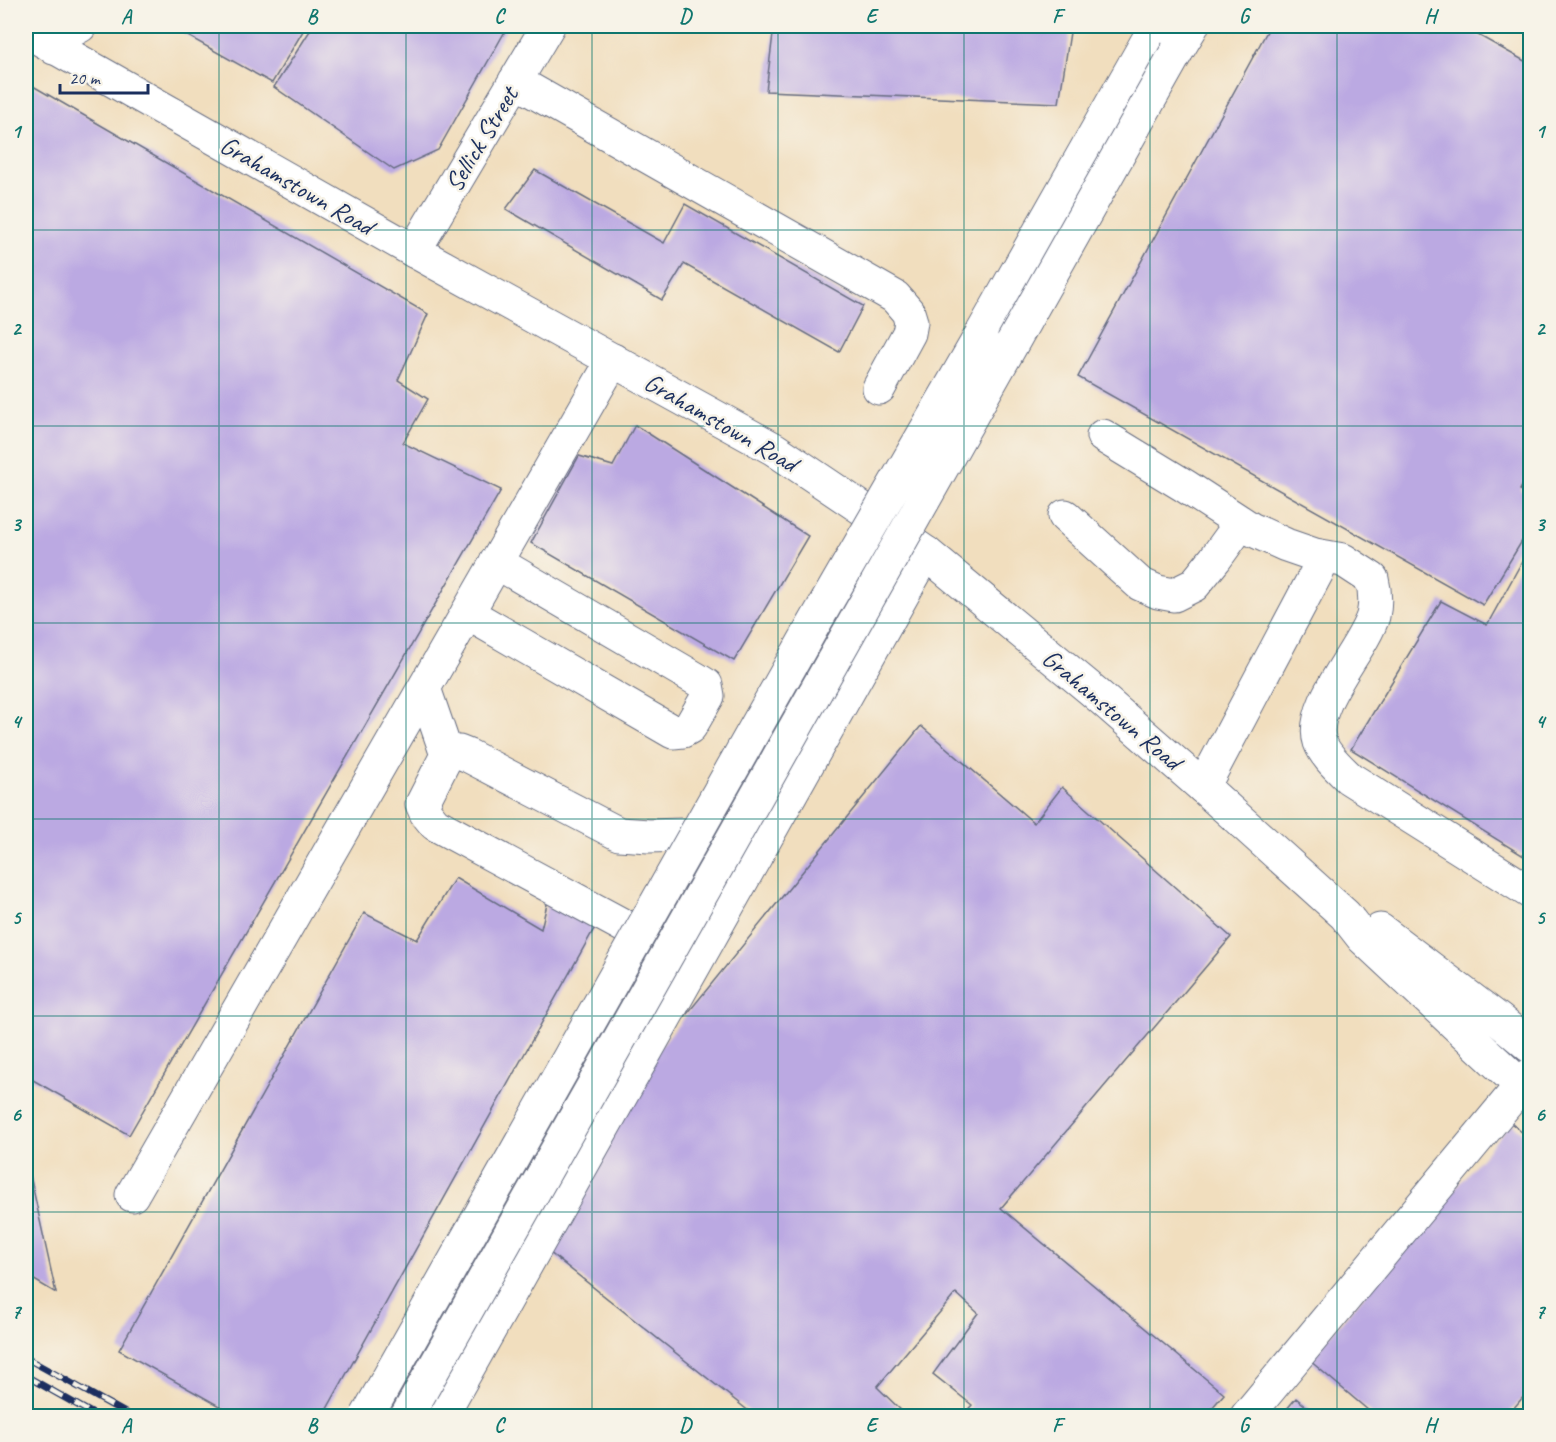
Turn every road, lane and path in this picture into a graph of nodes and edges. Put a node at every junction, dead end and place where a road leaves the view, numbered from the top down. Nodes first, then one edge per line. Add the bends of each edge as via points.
1 (80, 26) edge
2 (548, 26) edge
3 (26, 31) edge
4 (1169, 34) edge
5 (54, 48) junction
6 (515, 81) junction
7 (414, 251) junction
8 (613, 360) junction
9 (879, 388) dead end
10 (1103, 436) dead end
11 (866, 511) junction
12 (1065, 516) dead end
13 (1241, 523) junction
14 (926, 553) junction
15 (1325, 557) junction
16 (496, 562) junction
17 (467, 613) junction
18 (424, 688) junction
19 (447, 755) junction
20 (1203, 787) junction
21 (681, 835) junction
22 (1530, 892) edge
23 (1346, 915) junction
24 (626, 927) junction
25 (1530, 1046) edge
26 (1527, 1085) edge
27 (132, 1196) dead end
28 (368, 1416) edge
29 (405, 1416) edge
30 (441, 1416) edge
31 (1247, 1416) edge

1 - 5 main road
2 - 6 main road, Sellick Street
3 - 5 main road, Grahamstown Road
4 - 28 main road, bridge via 814,624
4 - 29 main road, bridge
5 - 7 main road, Grahamstown Road
6 - 7 main road, Sellick Street
6 - 9 main road via 895,297 911,322
7 - 8 main road, Grahamstown Road
8 - 11 main road, Grahamstown Road via 774,450
8 - 16 main road
10 - 13 main road
11 - 14 main road, Grahamstown Road
11 - 21 main road
12 - 13 main road via 1140,584 1174,595 1194,585
13 - 15 main road via 1286,545
14 - 20 main road, Grahamstown Road
14 - 30 main road
15 - 20 main road
15 - 22 main road via 1343,560 1372,579 1376,595 1366,634 1321,712 1320,742 1349,778
16 - 17 main road
16 - 17 main road via 706,685 708,696 690,727 673,732
17 - 18 main road
18 - 19 main road
18 - 27 main road
19 - 21 main road via 459,752 469,756 619,834
19 - 24 main road via 422,804 435,824
20 - 23 main road, Grahamstown Road
21 - 24 main road
23 - 25 main road, Grahamstown Road via 1371,924
23 - 26 main road, Grahamstown Road via 1362,938
24 - 29 main road via 363,1390
26 - 31 main road

